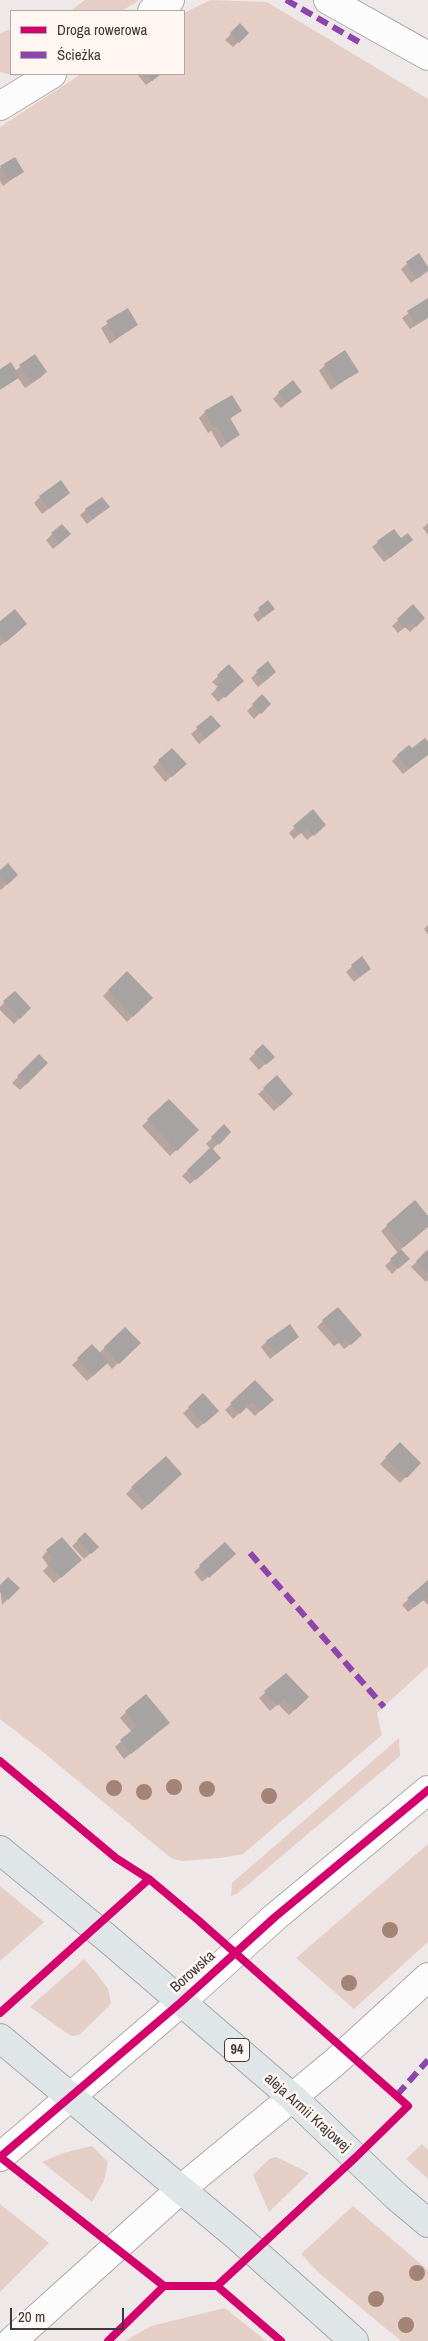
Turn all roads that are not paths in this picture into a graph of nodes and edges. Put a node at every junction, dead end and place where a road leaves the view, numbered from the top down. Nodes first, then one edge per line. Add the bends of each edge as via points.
1 (170, 0) edge
2 (328, 0) edge
3 (154, 10) edge
4 (428, 56) edge
5 (50, 75) edge
6 (0, 106) edge
7 (428, 1790) edge
8 (0, 1850) edge
9 (428, 1977) edge
10 (180, 2003) junction
11 (0, 2038) edge
12 (70, 2097) junction
13 (294, 2098) junction
14 (0, 2157) edge
15 (181, 2189) junction
16 (428, 2223) edge
17 (12, 2341) edge
18 (354, 2341) edge

1 - 3 street
2 - 4 street
5 - 6 street
7 - 10 street, Borowska via 275,1918
8 - 10 main road, aleja Armii Krajowej / 94
9 - 13 street
10 - 12 street, Borowska
10 - 13 main road, aleja Armii Krajowej / 94
11 - 12 main road
12 - 14 street, Borowska
12 - 15 main road
13 - 15 street
13 - 16 main road, aleja Armii Krajowej / 94
15 - 17 street
15 - 18 main road

